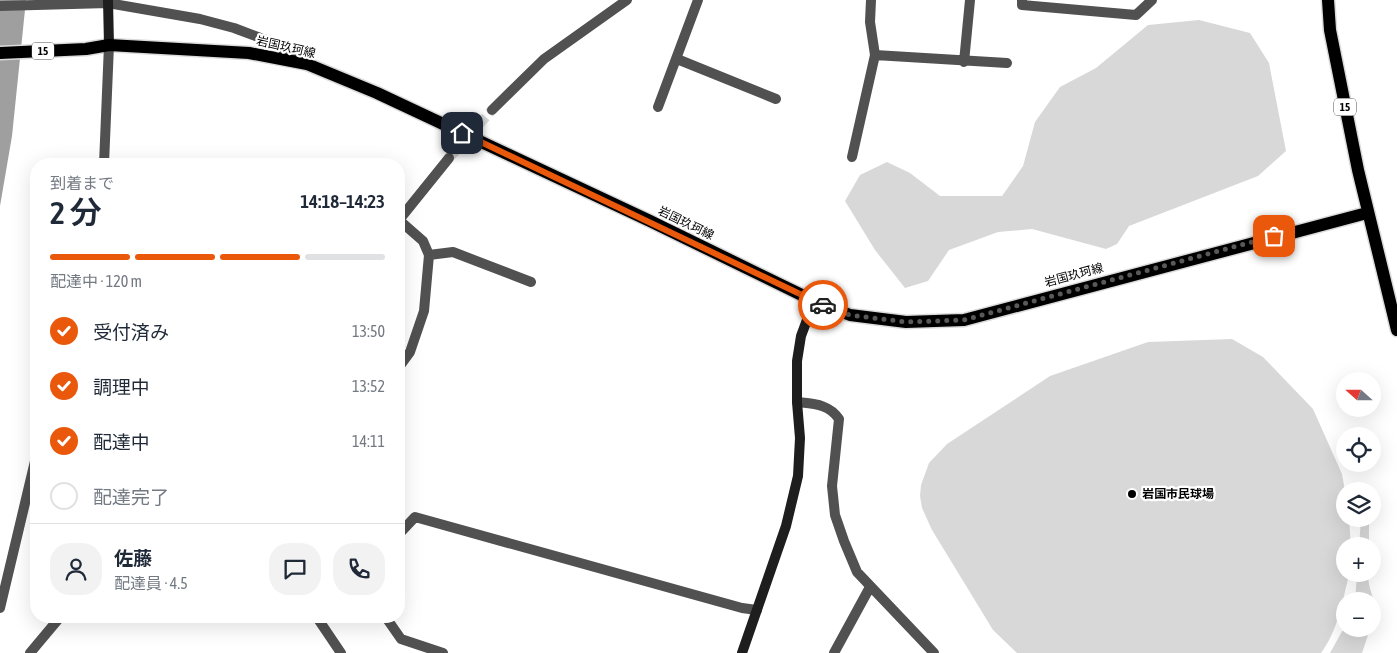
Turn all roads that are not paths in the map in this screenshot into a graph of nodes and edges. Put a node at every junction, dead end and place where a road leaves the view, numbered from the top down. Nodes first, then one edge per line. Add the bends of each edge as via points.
1 (627, 0) edge
2 (698, 0) edge
3 (871, 0) edge
4 (970, 0) edge
5 (1022, 0) edge
6 (1152, 0) edge
7 (1328, 0) edge
8 (108, 1) edge
9 (0, 6) edge
10 (109, 46) junction
11 (0, 53) edge
12 (875, 55) junction
13 (676, 59) junction
14 (964, 62) junction
15 (1006, 63) dead end
16 (307, 64) junction
17 (776, 99) dead end
18 (658, 107) dead end
19 (492, 110) tunnel mouth
20 (852, 157) dead end
21 (104, 158) edge
22 (449, 158) tunnel mouth
23 (1367, 212) junction
24 (405, 213) edge
25 (405, 225) edge
26 (429, 255) junction
27 (531, 282) dead end
28 (814, 301) junction
29 (1397, 330) edge
30 (405, 359) edge
31 (797, 402) junction
32 (30, 482) edge
33 (405, 527) edge
34 (870, 587) junction
35 (0, 608) edge
36 (757, 610) junction
37 (55, 623) edge
38 (321, 623) edge
39 (390, 623) edge
40 (30, 653) edge
41 (341, 653) edge
42 (443, 653) edge
43 (742, 653) edge
44 (834, 653) edge
45 (934, 653) edge

1 - 19 street via 544,59
2 - 13 street
3 - 12 street via 870,22
4 - 14 street
5 - 6 street via 1022,6 1136,15
7 - 23 main road, 15 via 1330,30
8 - 9 street
8 - 10 street
8 - 16 street via 234,28 266,40
10 - 11 main road, 岩国玖珂線 / 15
10 - 16 main road, 岩国玖珂線 / 15 via 249,53
10 - 21 street
12 - 14 street
12 - 20 street
13 - 17 street
13 - 18 street
14 - 15 street
16 - 28 main road, 岩国玖珂線 / 15 via 642,217
22 - 24 street
23 - 28 main road, 岩国玖珂線 / 15 via 964,320 906,322 850,315
23 - 29 main road, 15
25 - 26 street via 423,241
26 - 27 street via 453,252
26 - 30 street via 424,311
28 - 31 street via 801,336
31 - 34 street via 822,405 839,419 832,486 835,516 857,572
31 - 36 street via 800,438 798,476 786,526
32 - 35 street
33 - 36 street via 415,516
34 - 44 street
34 - 45 street
36 - 43 street
37 - 40 street
38 - 41 street
39 - 42 street via 401,639

